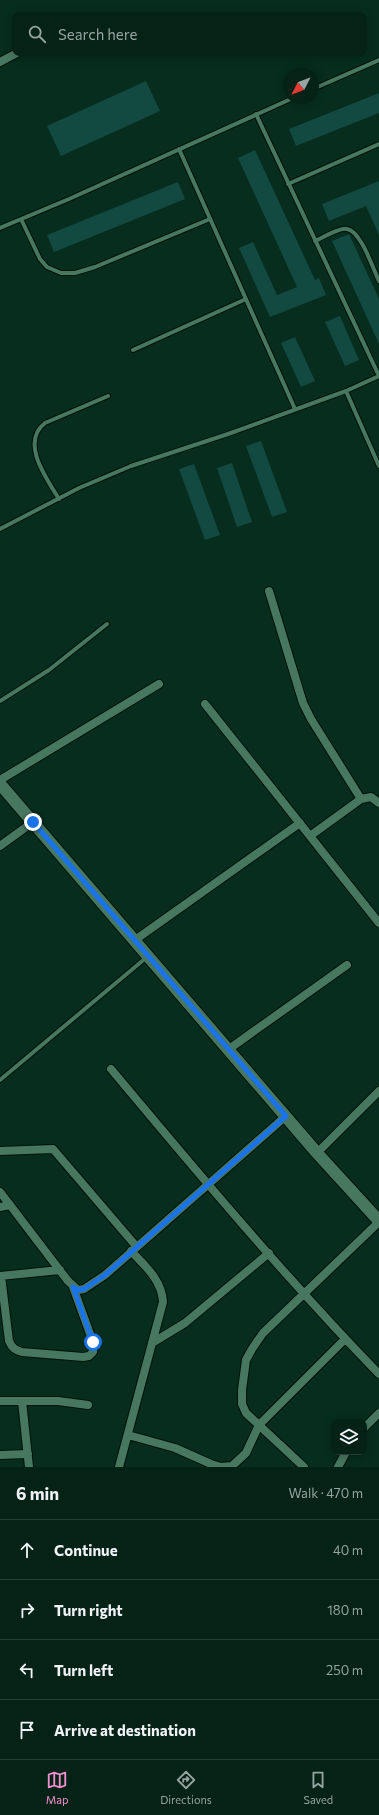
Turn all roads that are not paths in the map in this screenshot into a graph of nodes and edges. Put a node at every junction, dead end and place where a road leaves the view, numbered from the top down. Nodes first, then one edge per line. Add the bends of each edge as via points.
1 (12, 55) edge
2 (379, 60) edge
3 (0, 62) edge
4 (319, 86) edge
5 (283, 102) edge
6 (256, 114) junction
7 (379, 144) edge
8 (179, 149) junction
9 (288, 184) junction
10 (21, 219) junction
11 (210, 219) junction
12 (0, 228) edge
13 (315, 240) junction
14 (379, 281) edge
15 (246, 299) junction
16 (133, 350) dead end
17 (379, 376) edge
18 (346, 390) junction
19 (108, 396) dead end
20 (295, 410) junction
21 (379, 466) edge
22 (59, 498) junction
23 (0, 529) edge
24 (269, 591) dead end
25 (107, 624) dead end
26 (159, 684) dead end
27 (0, 702) edge
28 (205, 704) dead end
29 (0, 780) edge
30 (0, 784) edge
31 (361, 798) junction
32 (379, 803) edge
33 (33, 822) junction
34 (300, 823) junction
35 (310, 836) junction
36 (0, 846) edge
37 (379, 923) edge
38 (135, 940) junction
39 (148, 956) junction
40 (347, 965) dead end
41 (229, 1049) junction
42 (111, 1069) dead end
43 (0, 1080) edge
44 (379, 1091) edge
45 (286, 1116) junction
46 (0, 1151) edge
47 (317, 1153) junction
48 (207, 1184) junction
49 (0, 1192) edge
50 (10, 1205) junction
51 (0, 1207) edge
52 (379, 1222) edge
53 (134, 1248) junction
54 (269, 1253) junction
55 (60, 1270) junction
56 (1, 1276) edge
57 (73, 1287) junction
58 (304, 1293) junction
59 (345, 1339) junction
60 (152, 1343) junction
61 (379, 1374) edge
62 (0, 1401) edge
63 (22, 1401) junction
64 (88, 1405) dead end
65 (379, 1413) edge
66 (259, 1425) junction
67 (367, 1425) edge
68 (128, 1435) junction
69 (28, 1454) junction
70 (0, 1455) edge
71 (344, 1455) edge
72 (29, 1467) edge
73 (119, 1467) edge
74 (304, 1467) edge
75 (338, 1467) edge

1 - 3 street
2 - 4 lane
5 - 6 lane
6 - 8 lane
6 - 9 lane
7 - 9 lane
8 - 10 lane
8 - 11 lane
9 - 13 lane
10 - 11 lane via 40,259 48,267 61,273 74,273 95,267
10 - 12 lane
11 - 15 lane
13 - 14 lane via 343,229 352,230 360,239
13 - 17 lane
15 - 16 lane
15 - 20 lane
17 - 18 lane
18 - 20 lane
18 - 21 lane
19 - 22 lane via 45,423 34,435 35,451 43,473
20 - 22 lane via 131,466
22 - 23 lane
24 - 31 street via 303,703
25 - 27 lane via 49,670
26 - 29 street
28 - 34 street
30 - 33 main road
31 - 32 street via 372,797
31 - 35 street
33 - 36 street
33 - 38 main road
34 - 35 street
34 - 38 street
35 - 37 street
38 - 39 main road
39 - 41 main road
39 - 43 lane
40 - 41 street
41 - 45 main road
42 - 48 street
44 - 47 street
45 - 47 main road
45 - 48 street
46 - 53 street via 53,1149
47 - 52 main road
48 - 53 street
48 - 54 street
49 - 50 street
50 - 51 street
50 - 55 street
52 - 58 street
53 - 57 street via 92,1284 78,1290
53 - 60 street via 163,1291 163,1302
54 - 58 street
54 - 60 street via 190,1319
55 - 56 street
55 - 57 street
56 - 57 street via 9,1341 16,1350 22,1352 90,1356 93,1352 93,1342
58 - 59 street
58 - 66 street via 263,1333 246,1360 242,1404 246,1413
59 - 61 street
59 - 66 street
60 - 68 street
62 - 63 street
63 - 64 street via 58,1401
63 - 69 street
65 - 67 street
66 - 68 street via 241,1459 232,1466 221,1467 175,1448
66 - 74 street
68 - 73 street
69 - 70 street
69 - 72 street
71 - 75 street

